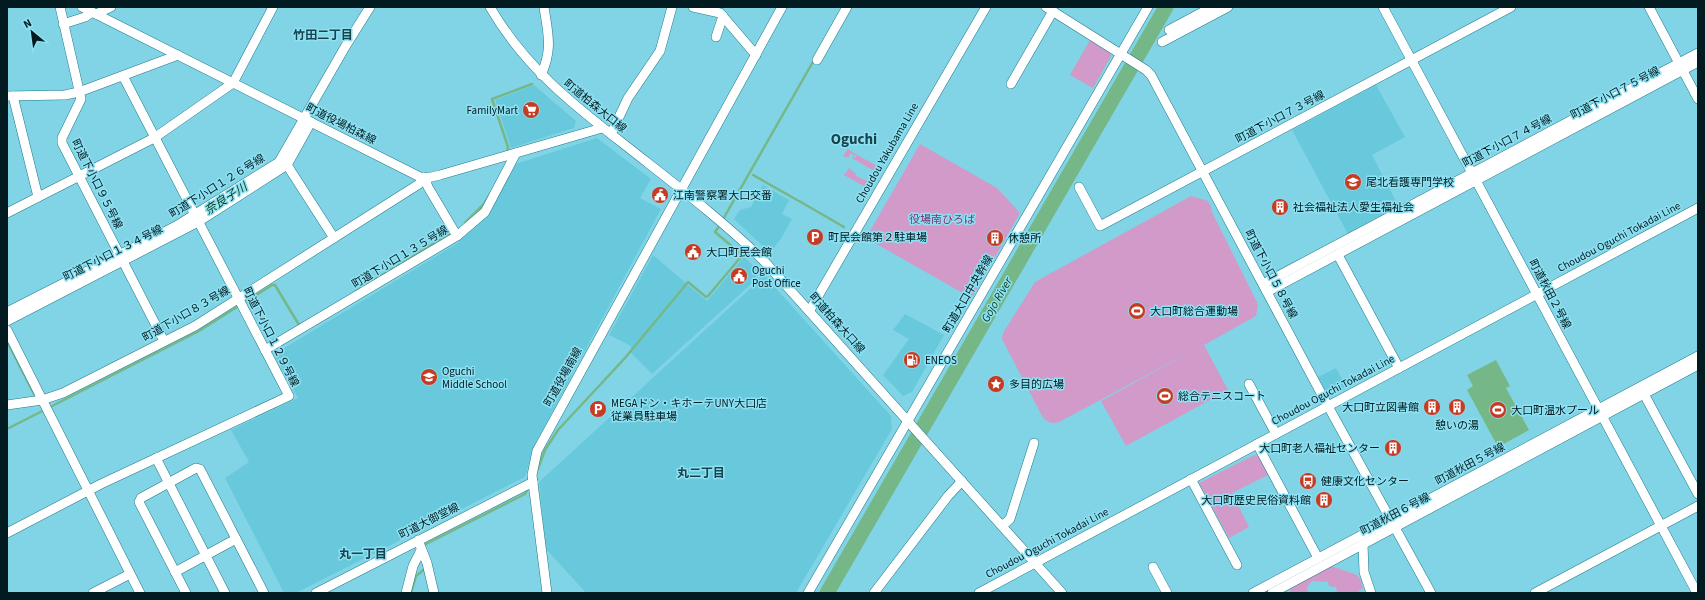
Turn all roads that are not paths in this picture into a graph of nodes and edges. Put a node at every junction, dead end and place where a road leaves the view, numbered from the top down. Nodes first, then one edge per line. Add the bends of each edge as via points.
1 (60, 7) edge
2 (82, 7) edge
3 (111, 7) edge
4 (273, 7) edge
5 (370, 7) edge
6 (490, 7) edge
7 (544, 7) edge
8 (672, 7) edge
9 (693, 7) edge
10 (782, 7) edge
11 (847, 7) edge
12 (986, 7) edge
13 (1148, 7) edge
14 (1212, 7) edge
15 (1228, 7) edge
16 (1383, 7) edge
17 (1511, 7) edge
18 (1649, 7) edge
19 (1050, 9) edge
20 (94, 13) junction
21 (723, 16) junction
22 (63, 24) junction
23 (1169, 30) dead end
24 (716, 37) dead end
25 (1162, 42) dead end
26 (1698, 53) edge
27 (756, 54) junction
28 (178, 55) junction
29 (1123, 55) junction
30 (817, 60) dead end
31 (1412, 61) junction
32 (1698, 62) edge
33 (1681, 66) junction
34 (540, 74) junction
35 (123, 76) junction
36 (233, 83) junction
37 (1011, 84) dead end
38 (79, 92) junction
39 (10, 96) edge
40 (1698, 98) edge
41 (308, 121) junction
42 (602, 128) junction
43 (611, 134) junction
44 (154, 138) junction
45 (516, 153) junction
46 (287, 165) junction
47 (1203, 172) junction
48 (79, 176) junction
49 (1474, 177) junction
50 (424, 178) junction
51 (1078, 187) dead end
52 (681, 189) junction
53 (38, 197) junction
54 (1698, 208) edge
55 (7, 213) edge
56 (196, 219) junction
57 (457, 236) junction
58 (334, 238) junction
59 (1338, 255) junction
60 (121, 258) junction
61 (1265, 288) junction
62 (1537, 294) junction
63 (238, 298) junction
64 (810, 310) junction
65 (7, 312) edge
66 (7, 321) edge
67 (7, 330) edge
68 (164, 341) junction
69 (265, 350) junction
70 (1698, 356) edge
71 (1698, 365) edge
72 (1399, 368) junction
73 (1249, 384) dead end
74 (1644, 394) junction
75 (42, 400) junction
76 (7, 405) edge
77 (1329, 406) junction
78 (1600, 413) junction
79 (908, 420) junction
80 (1276, 434) junction
81 (1034, 443) dead end
82 (1257, 444) junction
83 (156, 458) junction
84 (1191, 479) junction
85 (962, 481) junction
86 (533, 482) junction
87 (168, 483) junction
88 (88, 490) junction
89 (1698, 494) edge
90 (1698, 506) edge
91 (1393, 523) junction
92 (1002, 526) junction
93 (1661, 526) junction
94 (7, 533) edge
95 (236, 539) junction
96 (418, 540) junction
97 (1363, 544) junction
98 (421, 550) junction
99 (206, 555) junction
100 (1318, 558) junction
101 (1035, 563) junction
102 (1237, 565) dead end
103 (1153, 567) dead end
104 (175, 572) junction
105 (130, 574) junction
106 (989, 590) edge
107 (1056, 591) edge
108 (93, 593) edge
109 (140, 593) edge
110 (186, 593) edge
111 (225, 593) edge
112 (264, 593) edge
113 (316, 593) edge
114 (406, 593) edge
115 (434, 593) edge
116 (547, 593) edge
117 (808, 593) edge
118 (874, 593) edge
119 (979, 593) edge
120 (1167, 593) edge
121 (1253, 593) edge
122 (1272, 593) edge
123 (1371, 593) edge
124 (1431, 593) edge
125 (1535, 593) edge
126 (1697, 593) edge

1 - 22 street, 町道下小口９５号線
2 - 20 street, 町道役場柏森線
3 - 20 street
4 - 36 street
5 - 41 street, 町道下小口１２６号線 via 345,47
6 - 34 street, 町道柏森大口線 via 516,46
7 - 34 street via 550,46 545,66
8 - 43 street via 660,50 628,98
9 - 21 street via 720,13
10 - 27 street, 町道役場南線
11 - 30 street
12 - 64 street, Choudou Yakubama Line
13 - 29 street, 町道大口中央幹線
14 - 23 street
15 - 25 street
16 - 31 street, 町道秋田２号線
17 - 31 street, 町道下小口７３号線
18 - 33 street
19 - 29 street, 町道下小口５８号線
19 - 37 street
20 - 22 street
20 - 28 street, 町道役場柏森線
21 - 24 street
21 - 27 street
22 - 38 street, 町道下小口９５号線
26 - 33 street
27 - 52 street, 町道役場南線
28 - 35 street
28 - 36 street, 町道役場柏森線
29 - 47 street, 町道下小口５８号線 via 1145,69 1158,88
29 - 79 street, 町道大口中央幹線
31 - 47 street, 町道下小口７３号線
31 - 49 street, 町道秋田２号線
32 - 33 street, 町道下小口７５号線
33 - 40 street
33 - 49 street, 町道下小口７５号線
34 - 42 street, 町道柏森大口線
35 - 38 street
35 - 44 street, 町道下小口１２９号線
36 - 41 street, 町道役場柏森線
36 - 44 street
38 - 39 street via 65,95
38 - 48 street, 町道下小口９５号線 via 80,99 62,138 62,143
39 - 53 street
41 - 46 street, 町道下小口１３４号線
41 - 50 street, 町道役場柏森線
41 - 56 street, 町道下小口１２６号線 via 279,162
42 - 43 street, 町道柏森大口線
42 - 45 street
43 - 52 street, 町道柏森大口線
44 - 48 street
44 - 56 street, 町道下小口１２９号線
45 - 50 street
45 - 57 street, 町道下小口１３５号線 via 484,212
46 - 56 street, 町道下小口１３４号線
46 - 58 street
47 - 51 street, 町道下小口７３号線 via 1100,226
47 - 61 street, 町道下小口５８号線
48 - 53 street
48 - 60 street, 町道下小口９５号線
49 - 59 street, 町道下小口７５号線
49 - 61 street, 町道下小口７４号線
49 - 62 street, 町道秋田２号線
50 - 57 street
50 - 58 street, 町道下小口８３号線 via 419,184
52 - 64 street, 町道柏森大口線 via 741,238
52 - 86 street, 町道役場南線 via 539,446 533,466
53 - 55 street
54 - 62 street, Choudou Oguchi Tokadai Line
56 - 60 street, 町道下小口１３４号線
56 - 63 street, 町道下小口１２９号線
57 - 69 street, 町道下小口１３５号線
58 - 63 street, 町道下小口８３号線
59 - 61 street, 町道下小口７５号線
59 - 72 street
60 - 65 street
60 - 66 street, 町道下小口１３４号線
60 - 68 street, 町道下小口９５号線
61 - 77 street, 町道下小口５８号線
62 - 72 street, Choudou Oguchi Tokadai Line
62 - 78 street, 町道秋田２号線
63 - 68 street, 町道下小口８３号線 via 195,326
63 - 69 street, 町道下小口１２９号線
64 - 79 street, 町道柏森大口線
67 - 75 street
68 - 75 street, 町道下小口８３号線 via 63,393
69 - 83 street, 町道下小口１２９号線 via 289,396
70 - 78 street
71 - 74 street, 町道秋田６号線
72 - 77 street, Choudou Oguchi Tokadai Line
73 - 80 street
74 - 78 street, 町道秋田６号線
74 - 89 street
75 - 76 street, 町道下小口８３号線
75 - 88 street
77 - 80 street, Choudou Oguchi Tokadai Line
77 - 91 street, 町道下小口５８号線
78 - 91 street, 町道秋田６号線
78 - 93 street, 町道秋田２号線
79 - 85 street, 町道柏森大口線
79 - 117 street, 町道大口中央幹線
80 - 82 street, Choudou Oguchi Tokadai Line
81 - 92 street via 1010,519
82 - 84 street, Choudou Oguchi Tokadai Line
82 - 100 street
83 - 87 street
83 - 88 street, 町道下小口１２９号線
84 - 101 street, Choudou Oguchi Tokadai Line
84 - 102 street
85 - 92 street, 町道柏森大口線
85 - 118 street
86 - 96 street, 町道大御堂線
86 - 116 street, 町道役場南線
87 - 95 street via 196,468 200,469
87 - 99 street
87 - 104 street via 141,498 139,502
88 - 94 street, 町道下小口１２９号線
88 - 105 street
90 - 93 street
91 - 97 street, 町道秋田６号線
91 - 100 street
91 - 124 street, 町道下小口５８号線
92 - 101 street, 町道柏森大口線
93 - 125 street
93 - 126 street, 町道秋田２号線
95 - 99 street
95 - 112 street
96 - 98 street
96 - 113 street, 町道大御堂線
97 - 122 street, 町道秋田６号線
97 - 123 street via 1364,572
98 - 114 street via 413,566
98 - 115 street
99 - 104 street
99 - 111 street
100 - 121 street
101 - 106 street, Choudou Oguchi Tokadai Line
101 - 107 street, 町道柏森大口線
103 - 120 street
104 - 110 street
105 - 108 street
105 - 109 street
106 - 119 street, Choudou Oguchi Tokadai Line

